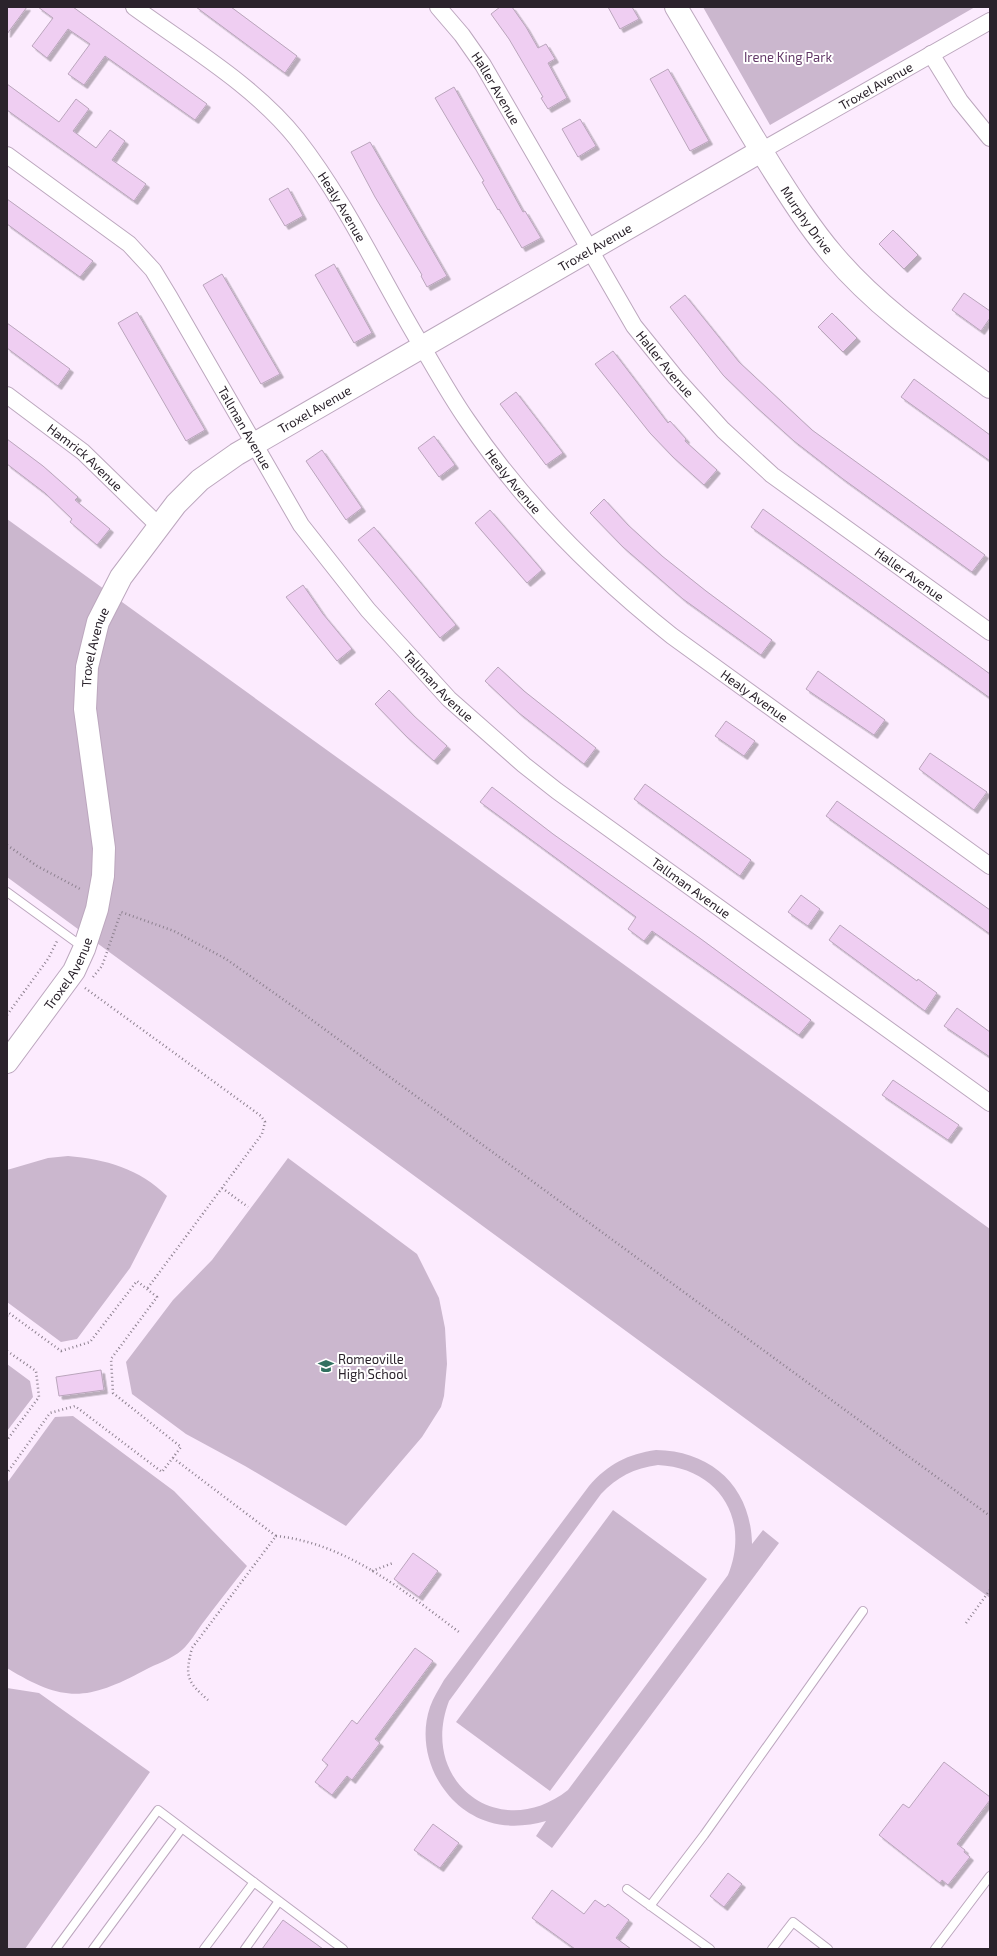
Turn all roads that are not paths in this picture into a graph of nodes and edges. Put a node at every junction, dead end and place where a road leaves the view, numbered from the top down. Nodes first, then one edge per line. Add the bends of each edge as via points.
1 (134, 7) edge
2 (438, 7) edge
3 (676, 7) edge
4 (990, 21) edge
5 (931, 54) junction
6 (990, 138) edge
7 (762, 151) junction
8 (7, 155) edge
9 (590, 251) junction
10 (422, 347) junction
11 (990, 387) edge
12 (7, 395) edge
13 (255, 445) junction
14 (159, 526) junction
15 (990, 632) edge
16 (990, 866) edge
17 (7, 892) edge
18 (84, 949) junction
19 (7, 1062) edge
20 (990, 1103) edge
21 (863, 1611) dead end
22 (182, 1828) junction
23 (990, 1876) edge
24 (254, 1882) junction
25 (627, 1889) dead end
26 (279, 1901) junction
27 (650, 1906) junction
28 (56, 1949) edge
29 (93, 1949) edge
30 (204, 1949) edge
31 (245, 1949) edge
32 (343, 1949) edge
33 (710, 1949) edge
34 (772, 1949) edge
35 (828, 1949) edge
36 (935, 1949) edge

1 - 10 street, Healy Avenue via 252,93 297,138 347,216
2 - 9 street, Haller Avenue via 483,65
3 - 7 street, Murphy Drive
4 - 5 street, Troxel Avenue
5 - 6 street via 960,101
5 - 7 street, Troxel Avenue
7 - 9 street, Troxel Avenue
7 - 11 street, Murphy Drive via 804,218 854,278 903,323
8 - 13 street, Tallman Avenue via 116,233 141,254 170,298
9 - 10 street, Troxel Avenue
9 - 15 street, Haller Avenue via 634,326 723,430 772,474
10 - 13 street, Troxel Avenue
10 - 16 street, Healy Avenue via 467,420 518,487 556,531 624,596 698,656
12 - 14 street, Hamrick Avenue via 83,452
13 - 14 street, Troxel Avenue via 200,480
13 - 20 street, Tallman Avenue via 301,525 368,610 429,679 486,732 557,791
14 - 18 street, Troxel Avenue via 110,598 98,622 87,667 85,709 104,848 100,896
17 - 18 lane
18 - 19 street, Troxel Avenue via 74,971
21 - 27 lane via 704,1835
22 - 24 lane
22 - 28 lane via 158,1810
22 - 29 lane
23 - 36 lane
24 - 26 lane
24 - 30 lane
25 - 27 lane
26 - 31 lane
26 - 32 lane
27 - 33 lane
34 - 35 lane via 793,1922

